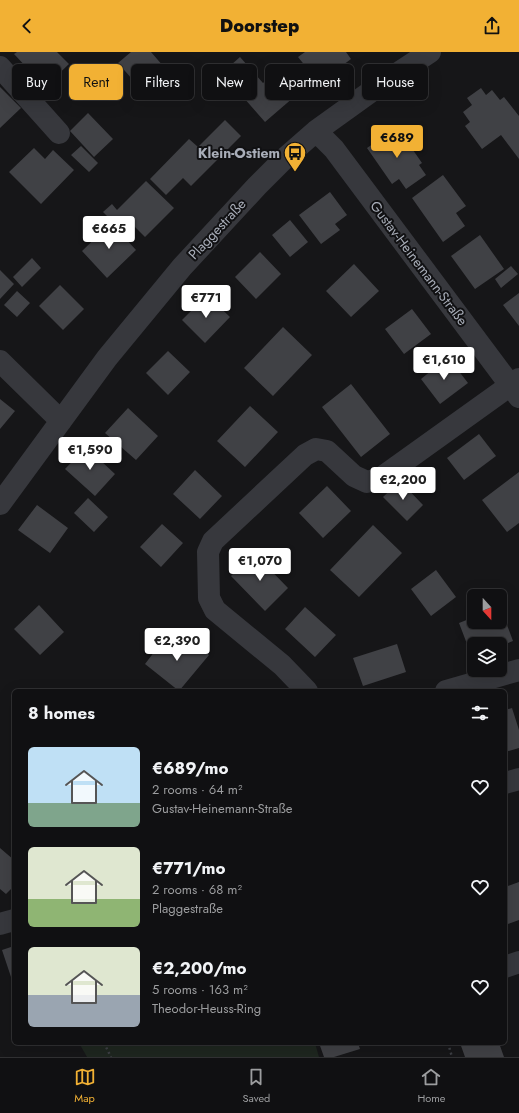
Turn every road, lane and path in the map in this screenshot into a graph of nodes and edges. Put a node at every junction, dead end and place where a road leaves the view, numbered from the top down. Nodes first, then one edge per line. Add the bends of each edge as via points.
1 (430, 52) edge
2 (0, 67) edge
3 (316, 131) junction
4 (59, 133) dead end
5 (0, 361) edge
6 (516, 387) edge
7 (61, 421) junction
8 (0, 504) edge
9 (519, 670) edge
10 (305, 689) edge
11 (453, 689) edge
12 (519, 778) edge
13 (507, 782) edge
14 (12, 921) edge
15 (0, 924) edge
16 (519, 962) edge
17 (507, 966) edge
18 (105, 1045) edge
19 (449, 1045) edge
20 (111, 1057) edge
21 (452, 1057) edge

1 - 3 street, Plaggestraße
2 - 4 street
3 - 6 street, Gustav-Heinemann-Straße via 334,149
3 - 7 street, Plaggestraße via 257,186 182,267 107,358
5 - 7 street
6 - 10 street via 381,478 367,482 354,476 327,451 316,449 305,455 212,541 208,552 210,598 215,610 282,665
7 - 8 street, Plaggestraße
9 - 11 street
12 - 13 street
14 - 15 street
16 - 17 street
18 - 20 path
19 - 21 path

